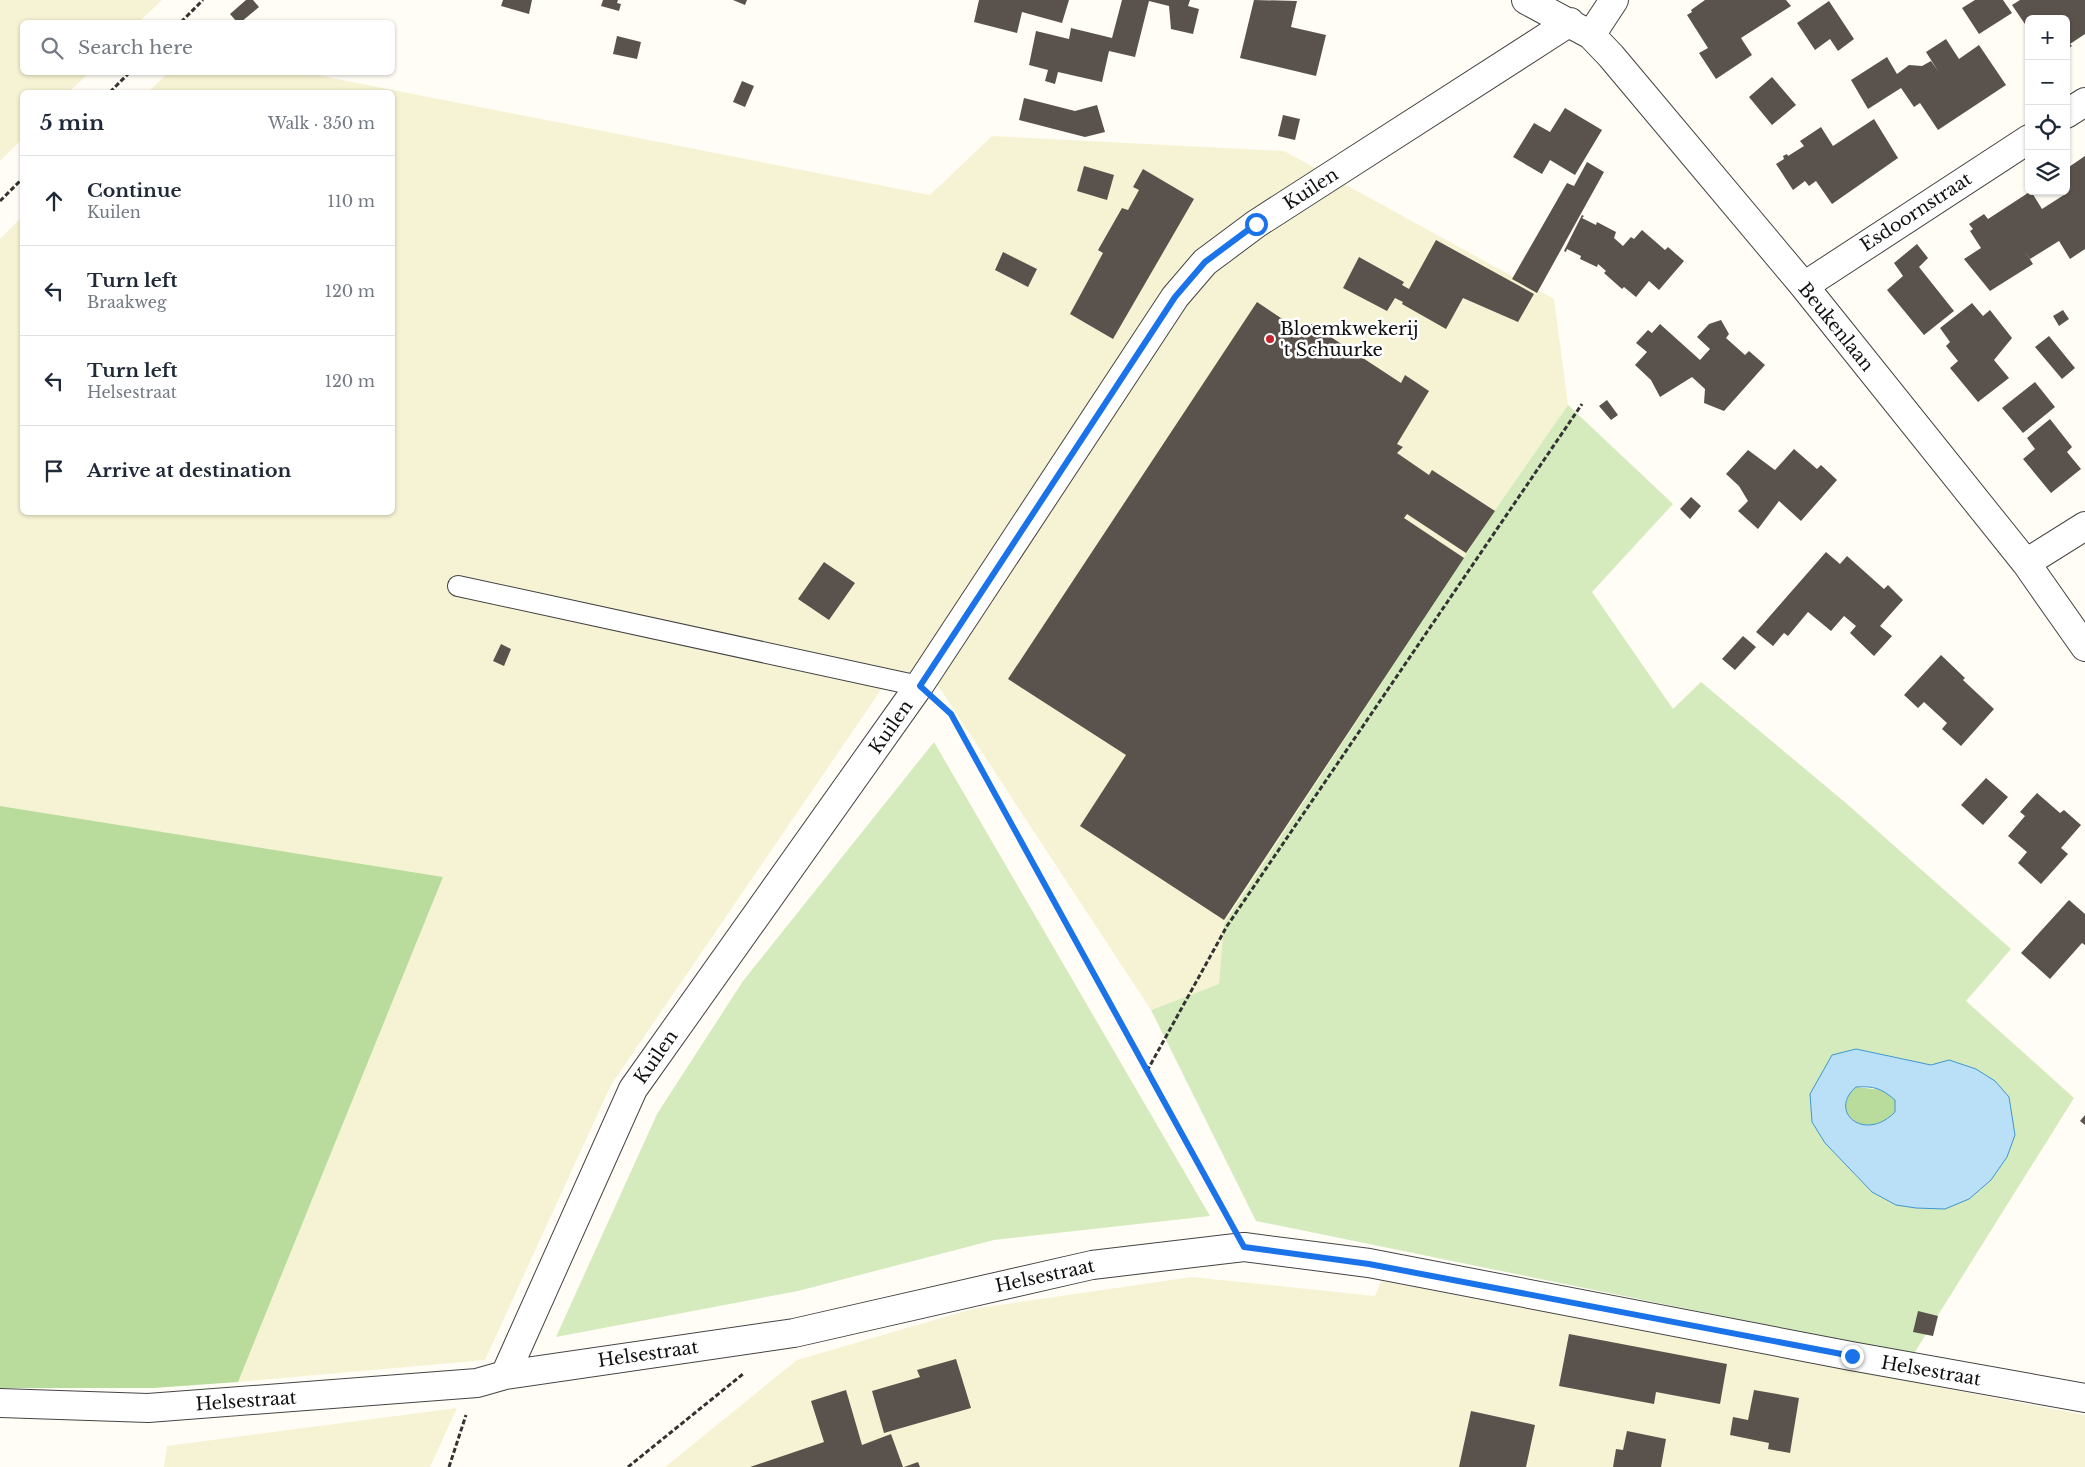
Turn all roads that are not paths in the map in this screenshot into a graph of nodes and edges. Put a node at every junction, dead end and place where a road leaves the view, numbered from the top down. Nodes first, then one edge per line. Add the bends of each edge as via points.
1 (1526, 0) edge
2 (1614, 0) edge
3 (1580, 29) junction
4 (2085, 102) edge
5 (2070, 111) edge
6 (2025, 142) edge
7 (1804, 286) junction
8 (2085, 526) edge
9 (2026, 563) junction
10 (458, 586) dead end
11 (2085, 647) edge
12 (920, 686) junction
13 (504, 1375) junction
14 (2085, 1398) edge
15 (0, 1403) edge

1 - 3 street, Beukenlaan
2 - 3 street
3 - 7 street, Beukenlaan via 1611,56
3 - 12 street, Kuilen via 1256,224 1205,262 1175,297
4 - 5 street
6 - 7 street, Esdoornstraat
7 - 9 street, Beukenlaan
8 - 9 street
9 - 11 street, Beukenlaan
10 - 12 lane
12 - 13 street, Kuilen via 633,1089
13 - 14 street, Helsestraat via 794,1333 1092,1265 1244,1247 1369,1264
13 - 15 street, Helsestraat via 477,1383 148,1408

